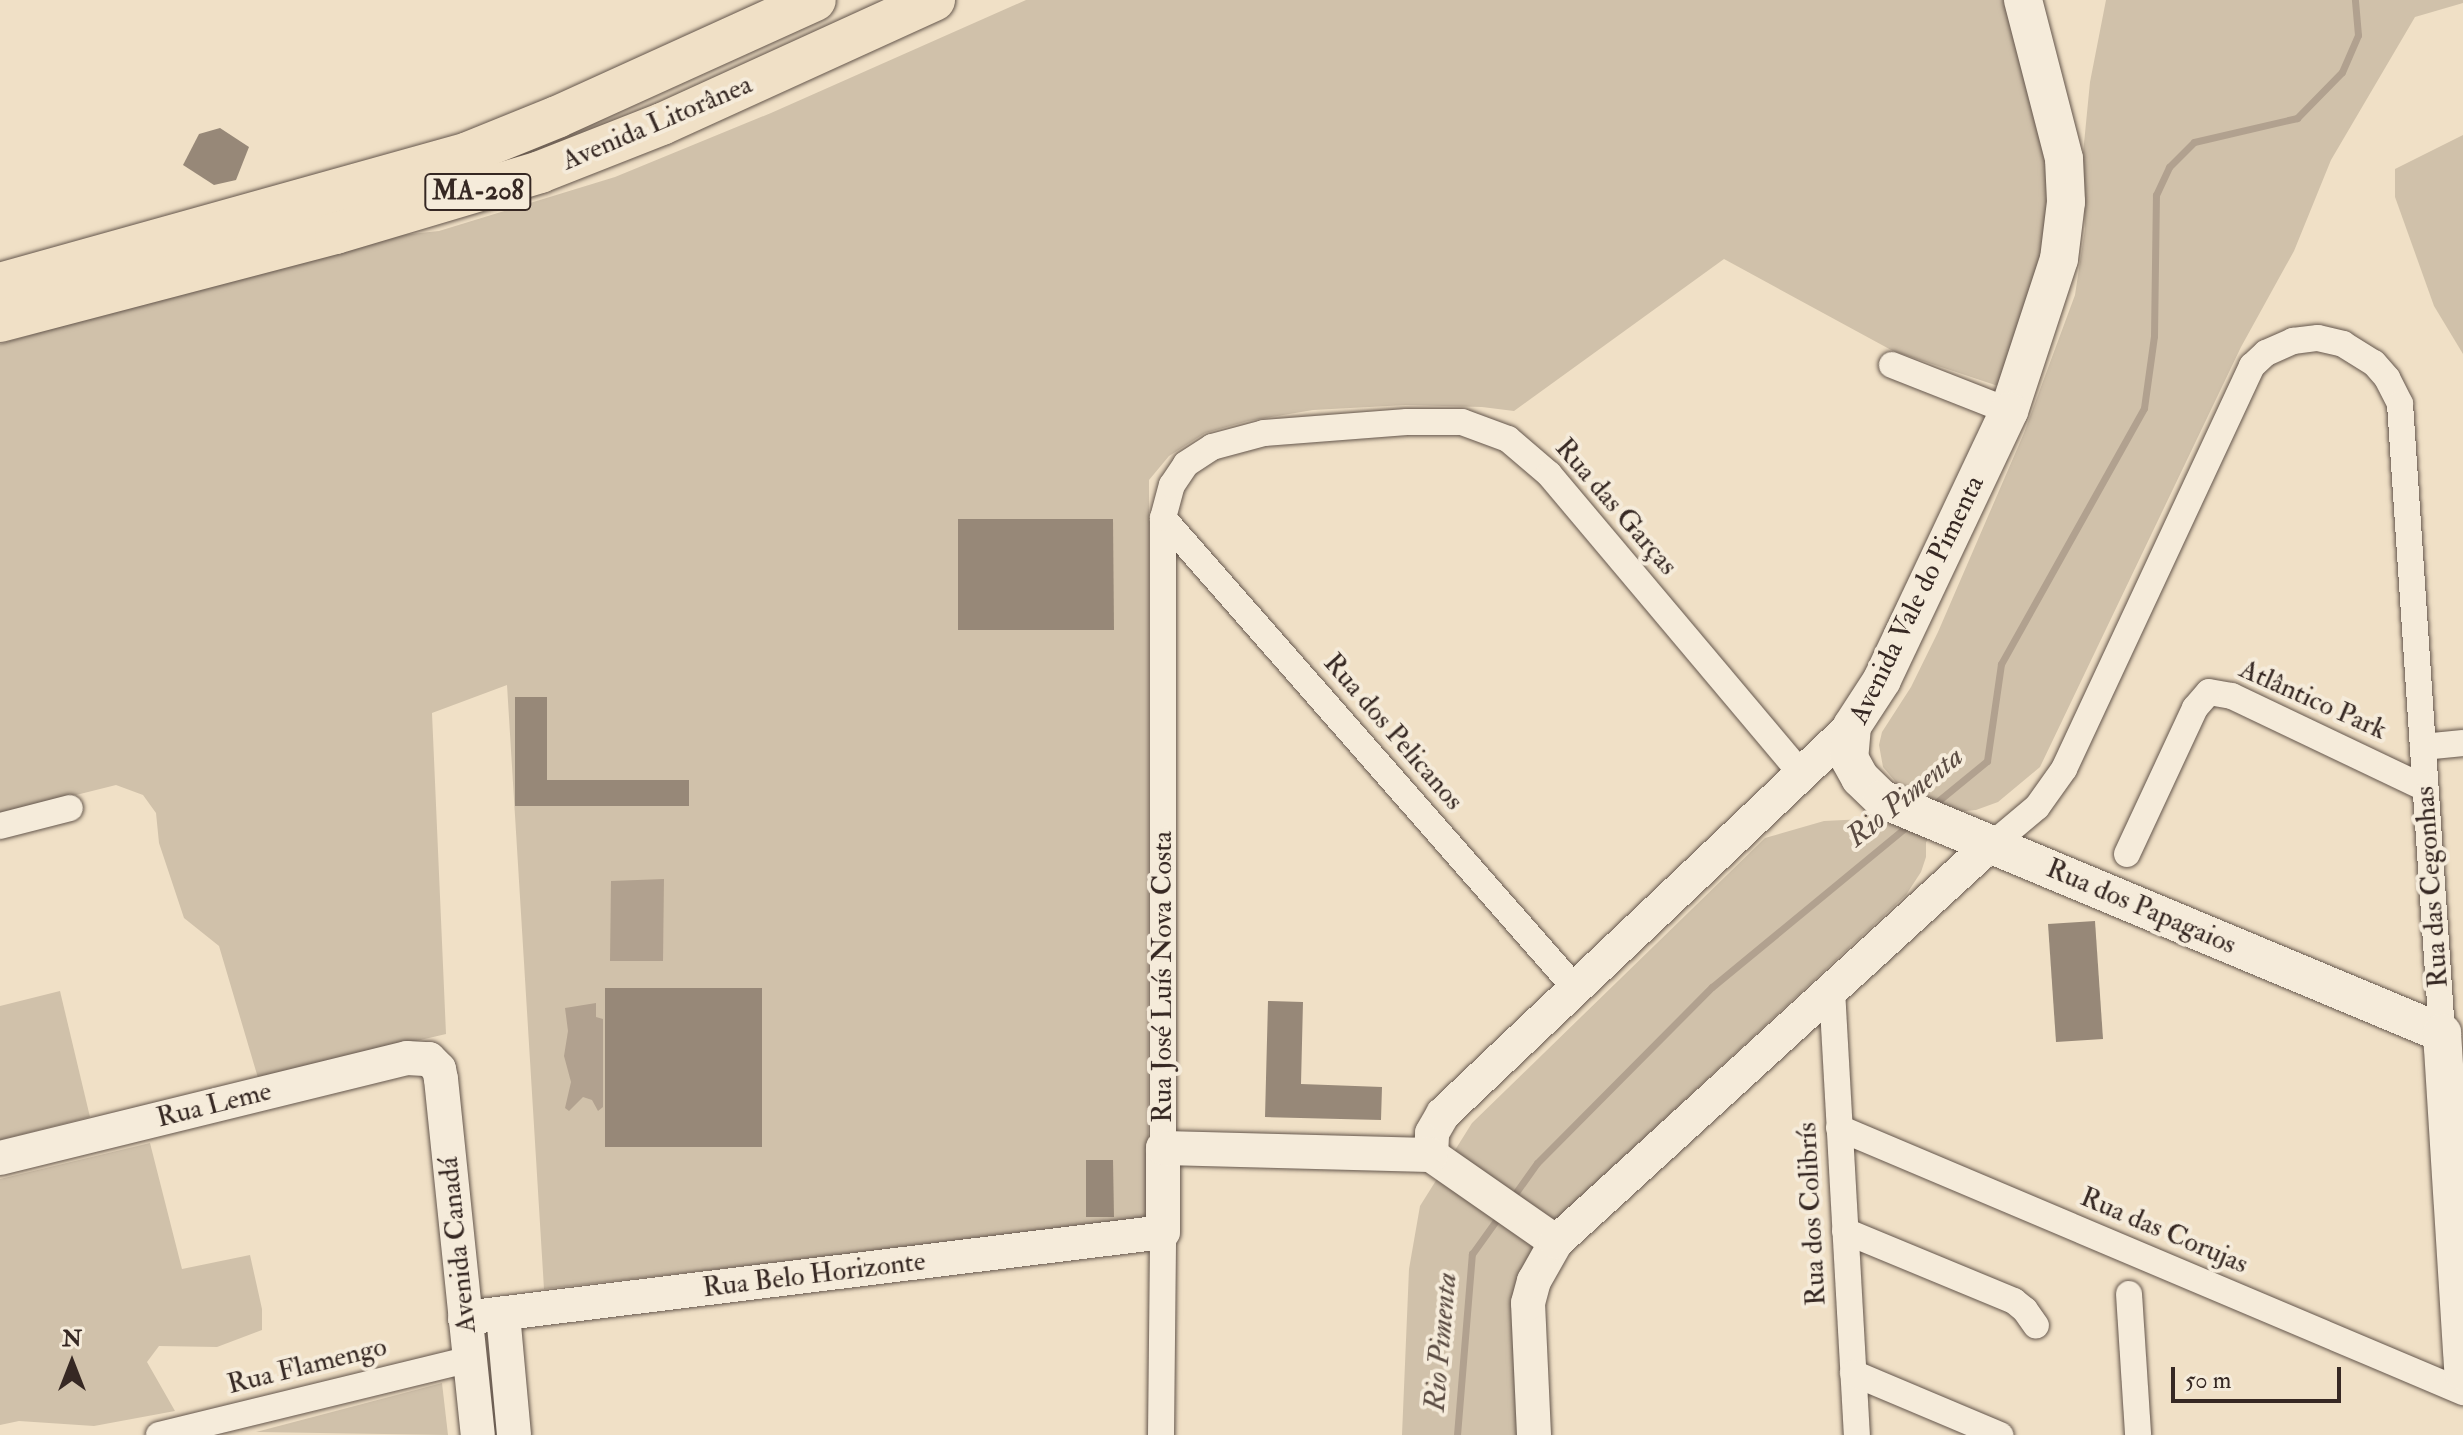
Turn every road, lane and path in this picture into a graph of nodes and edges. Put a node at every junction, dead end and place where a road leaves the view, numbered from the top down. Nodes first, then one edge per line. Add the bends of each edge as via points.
1 (815, 0) edge
2 (934, 0) edge
3 (2023, 0) edge
4 (557, 117) junction
5 (406, 173) junction
6 (491, 188) junction
7 (336, 233) junction
8 (0, 284) edge
9 (0, 321) edge
10 (1892, 365) dead end
11 (2009, 411) junction
12 (1163, 518) junction
13 (1852, 726) junction
14 (2463, 743) edge
15 (2423, 747) junction
16 (1852, 765) junction
17 (1802, 774) junction
18 (2425, 788) junction
19 (70, 808) dead end
20 (0, 826) edge
21 (1975, 843) junction
22 (2127, 854) dead end
23 (1575, 988) junction
24 (1832, 990) junction
25 (2449, 1042) edge
26 (429, 1059) joint
27 (2454, 1091) edge
28 (1839, 1128) junction
29 (1163, 1148) junction
30 (0, 1158) edge
31 (1444, 1164) junction
32 (1845, 1231) junction
33 (1163, 1232) junction
34 (1544, 1234) junction
35 (2129, 1294) dead end
36 (503, 1314) junction
37 (465, 1318) junction
38 (2462, 1325) edge
39 (2036, 1326) dead end
40 (470, 1359) junction
41 (2463, 1371) edge
42 (1853, 1373) junction
43 (2463, 1392) edge
44 (159, 1435) edge
45 (478, 1435) edge
46 (514, 1435) edge
47 (1161, 1435) edge
48 (1534, 1435) edge
49 (1857, 1435) edge
50 (2000, 1435) edge
51 (2138, 1435) edge

1 - 4 main road, Avenida Litorânea / MA-208
2 - 6 main road, Avenida Litorânea / MA-208 via 662,124
3 - 11 main road, Avenida Vale do Pimenta via 2058,130 2066,202 2053,286
4 - 5 main road, Avenida Litorânea / MA-208
4 - 6 main road via 536,137 477,162 478,179
5 - 7 main road via 420,183 414,200 363,216
5 - 8 main road, Avenida Litorânea / MA-208
6 - 7 main road, Avenida Litorânea / MA-208
7 - 9 main road, Avenida Litorânea / MA-208
10 - 11 street
11 - 13 main road, Avenida Vale do Pimenta via 1882,680
12 - 17 street, Rua das Garças via 1172,485 1186,464 1212,447 1251,436 1407,422 1462,422 1487,430 1508,439 1549,474
12 - 23 street, Rua dos Pelicanos
12 - 29 street, Rua José Luís Nova Costa
13 - 16 main road, Avenida Vale do Pimenta
13 - 17 street
14 - 15 street
15 - 18 street, Rua das Cegonhas
15 - 21 street, Rua das Cegonhas via 2400,404 2387,378 2355,349 2331,340 2293,341 2252,366 2064,769 2037,807
16 - 17 street, Avenida Vale do Pimenta
16 - 21 main road, Rua dos Papagaios via 1882,799
17 - 23 street
18 - 22 street, Atlântico Park via 2232,696 2209,692 2195,708
18 - 25 street, Rua das Cegonhas
19 - 20 street
21 - 24 street
21 - 25 main road, Rua dos Papagaios
23 - 31 street via 1443,1114 1432,1133
24 - 28 street, Rua dos Colibrís
24 - 34 street
25 - 27 main road, Rua das Cegonhas
26 - 30 street, Rua Leme via 407,1058
26 - 37 street, Avenida Canadá via 441,1079
27 - 38 main road, Rua das Cegonhas
28 - 32 street, Rua dos Colibrís
28 - 43 street, Rua das Corujas
29 - 31 street
29 - 33 street, Rua José Luís Nova Costa
31 - 34 street
32 - 39 street via 2014,1301
32 - 42 street, Rua dos Colibrís
33 - 36 street, Rua Belo Horizonte
33 - 47 street, Rua José Luís Nova Costa
34 - 48 street via 1528,1303
35 - 51 street
36 - 37 street, Rua Belo Horizonte
36 - 46 street, Avenida Canadá
37 - 40 street, Avenida Canadá
38 - 41 main road, Rua das Cegonhas
40 - 44 street, Rua Flamengo
40 - 45 street, Avenida Canadá
42 - 49 street, Rua dos Colibrís
42 - 50 street

